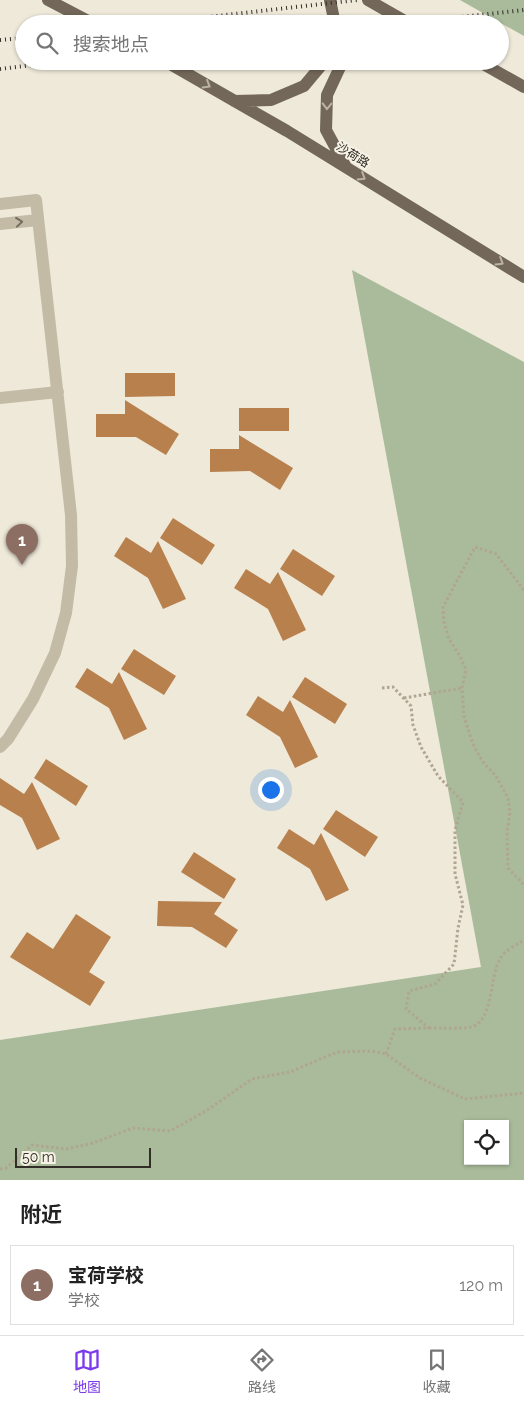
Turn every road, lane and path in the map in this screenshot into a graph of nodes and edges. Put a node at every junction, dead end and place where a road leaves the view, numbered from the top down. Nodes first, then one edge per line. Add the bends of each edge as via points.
1 (48, 0) edge
2 (330, 0) edge
3 (368, 0) edge
4 (77, 15) edge
5 (333, 15) edge
6 (394, 15) edge
7 (181, 70) edge
8 (317, 70) edge
9 (339, 70) edge
10 (494, 70) edge
11 (524, 87) edge
12 (234, 101) junction
13 (346, 167) junction
14 (0, 204) edge
15 (38, 220) junction
16 (0, 224) edge
17 (524, 277) edge
18 (58, 392) junction
19 (0, 398) edge
20 (524, 590) edge
21 (382, 688) dead end
22 (462, 688) junction
23 (404, 698) junction
24 (0, 747) edge
25 (524, 885) edge
26 (524, 940) edge
27 (428, 1028) junction
28 (386, 1054) junction
29 (524, 1094) edge
30 (0, 1169) edge

1 - 4 main road
2 - 5 main road
3 - 6 main road
7 -> 12 main road, 沙荷路
8 - 12 main road via 304,86 271,100
9 -> 13 main road via 327,95 326,130
10 - 11 main road
12 - 13 main road, 沙荷路
13 -> 17 main road, 沙荷路
14 - 15 street via 36,200
16 -> 15 street
15 - 18 street
18 - 19 street
18 - 24 street via 71,515 72,566 66,613 55,653 32,699
20 - 22 path via 496,554 475,547 443,607 448,639 466,670
21 - 23 path via 393,687
22 - 23 path
22 - 25 path via 464,717 473,744 508,798 508,868
23 - 27 path via 411,706 413,725 438,776 463,802 455,830 455,874 463,905 454,964 435,984 409,991 406,1009
26 - 27 path via 500,958 483,1020 471,1027
27 - 28 path via 395,1029
28 - 29 path via 420,1078 465,1099
28 - 30 path via 337,1052 290,1072 252,1079 170,1131 133,1128 66,1149 32,1145 6,1168

